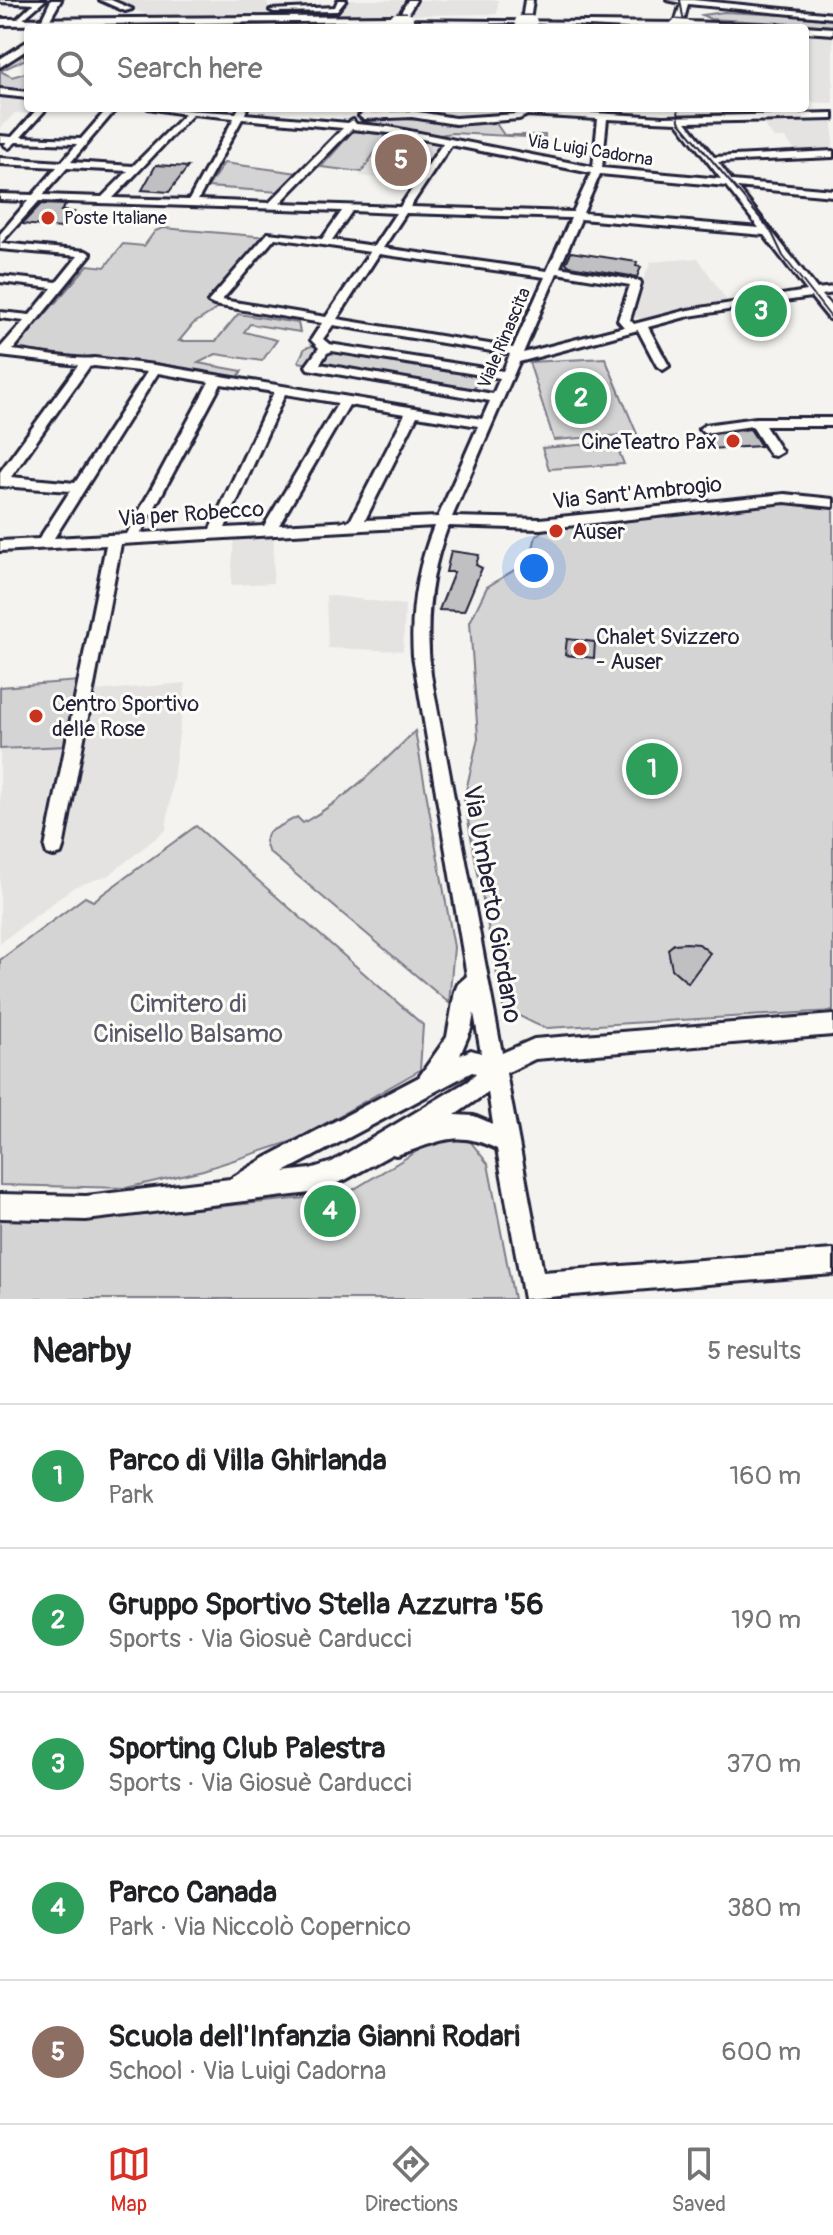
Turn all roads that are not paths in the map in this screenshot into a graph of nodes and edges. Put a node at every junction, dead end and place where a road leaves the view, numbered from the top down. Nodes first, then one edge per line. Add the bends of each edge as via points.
1 (0, 0) edge
2 (56, 0) edge
3 (104, 0) edge
4 (269, 0) edge
5 (342, 0) edge
6 (412, 0) edge
7 (529, 0) edge
8 (672, 0) edge
9 (700, 0) edge
10 (40, 1) edge
11 (683, 1) edge
12 (128, 9) dead end
13 (833, 15) edge
14 (22, 18) dead end
15 (45, 19) dead end
16 (400, 22) edge
17 (526, 22) edge
18 (0, 24) edge
19 (361, 24) edge
20 (630, 24) edge
21 (682, 24) edge
22 (682, 24) edge
23 (809, 31) edge
24 (833, 32) edge
25 (24, 47) edge
26 (0, 64) edge
27 (0, 92) edge
28 (24, 95) edge
29 (39, 112) edge
30 (109, 112) edge
31 (191, 112) joint
32 (242, 112) edge
33 (303, 112) edge
34 (522, 112) edge
35 (547, 112) edge
36 (702, 114) edge
37 (833, 115) edge
38 (362, 116) edge
39 (603, 117) junction
40 (680, 120) junction
41 (292, 122) junction
42 (0, 139) edge
43 (13, 140) junction
44 (83, 142) junction
45 (448, 142) junction
46 (0, 154) edge
47 (833, 154) edge
48 (712, 160) junction
49 (0, 161) edge
50 (65, 165) junction
51 (134, 169) junction
52 (597, 170) junction
53 (731, 184) junction
54 (833, 193) edge
55 (0, 197) edge
56 (37, 198) junction
57 (106, 199) junction
58 (192, 203) junction
59 (270, 207) junction
60 (348, 210) junction
61 (405, 211) junction
62 (578, 215) junction
63 (764, 232) junction
64 (0, 243) edge
65 (325, 243) junction
66 (379, 251) junction
67 (553, 272) junction
68 (0, 279) edge
69 (59, 285) junction
70 (818, 293) edge
71 (0, 315) edge
72 (833, 317) edge
73 (30, 318) junction
74 (329, 323) junction
75 (636, 326) junction
76 (430, 338) junction
77 (326, 348) junction
78 (2, 353) edge
79 (517, 356) junction
80 (418, 361) junction
81 (85, 364) junction
82 (663, 366) dead end
83 (155, 369) junction
84 (508, 376) junction
85 (217, 379) junction
86 (281, 390) junction
87 (498, 399) junction
88 (346, 400) junction
89 (413, 411) junction
90 (756, 422) junction
91 (833, 422) edge
92 (487, 424) junction
93 (705, 429) dead end
94 (775, 452) dead end
95 (0, 481) edge
96 (78, 488) junction
97 (833, 503) edge
98 (444, 521) junction
99 (385, 523) junction
100 (355, 525) junction
101 (269, 530) junction
102 (215, 534) junction
103 (122, 539) junction
104 (44, 543) junction
105 (0, 546) edge
106 (433, 548) junction
107 (54, 848) dead end
108 (479, 979) junction
109 (833, 1025) edge
110 (495, 1067) junction
111 (423, 1087) junction
112 (509, 1143) junction
113 (379, 1149) junction
114 (235, 1189) junction
115 (0, 1206) edge
116 (833, 1262) edge
117 (535, 1292) edge

1 - 10 street
2 - 15 main road
3 - 12 street
4 - 5 street via 275,13 337,9
6 - 16 street
7 - 17 street
8 - 11 street
8 - 21 street
9 - 13 street
10 - 14 street
11 - 13 street
11 - 22 street
16 - 17 highway
16 - 18 highway
16 - 19 street
17 - 20 highway
23 - 24 highway
25 - 26 main road
27 - 28 street
29 - 43 street
30 - 44 street
31 - 32 street
31 - 51 street
32 - 41 street
32 - 58 street
33 - 41 street
34 - 38 street via 455,121
35 - 39 street
36 - 37 street
36 - 40 street
38 - 41 street
38 - 45 street, Via Luigi Cadorna via 389,130
38 - 59 street
39 - 40 street
39 - 52 street, Viale Rinascita
40 - 48 street
42 - 43 street
43 - 44 street
43 - 46 street
44 - 50 street
45 - 52 street, Via Luigi Cadorna
45 - 61 street
47 - 48 street
48 - 53 street
49 - 50 street
50 - 51 street
50 - 56 street
51 - 57 street
52 - 53 street, Via Luigi Cadorna
52 - 62 street, Viale Rinascita
53 - 54 street, Via Luigi Cadorna
53 - 63 street
55 - 56 street
56 - 57 street
56 - 64 street
57 - 58 street
58 - 59 street
59 - 60 street
60 - 61 street
60 - 65 street
61 - 62 street
61 - 66 street
62 - 63 street
62 - 67 street, Viale Rinascita
63 - 70 street
64 - 69 street via 86,254
65 - 66 street
65 - 74 street via 272,235 214,302
66 - 67 street
66 - 74 street
67 - 75 street via 636,283 624,320
67 - 79 street, Viale Rinascita
68 - 69 street
69 - 73 street
70 - 72 street
70 - 75 street
71 - 73 street
73 - 78 street
74 - 76 street
74 - 77 street via 317,340
75 - 79 street
75 - 82 street
76 - 79 street
76 - 80 street
77 - 80 street
77 - 87 street via 313,368
78 - 81 street
79 - 84 street, Viale Rinascita
80 - 84 street
81 - 83 street
81 - 95 street
83 - 85 street
83 - 96 street
84 - 87 street, Viale Rinascita
85 - 86 street
85 - 103 street
86 - 88 street
86 - 102 street
87 - 92 street, Viale Rinascita
88 - 89 street
88 - 101 street
89 - 92 street
89 - 100 street
90 - 91 street
90 - 93 street
90 - 94 street
92 - 98 street, Viale Rinascita
95 - 96 street
96 - 104 street
97 - 98 street, Via Sant'Ambrogio via 785,498 540,524
98 - 99 street, Via per Robecco
98 - 106 street, Via Umberto Giordano
99 - 100 street, Via per Robecco
99 - 106 street, Via per Robecco via 415,531
100 - 101 street, Via per Robecco
101 - 102 street, Via per Robecco
102 - 103 street, Via per Robecco
103 - 104 street, Via per Robecco
103 - 107 street
104 - 105 street, Via per Robecco
106 - 108 street, Via Umberto Giordano via 419,605 420,656
108 - 110 street, Via Umberto Giordano
108 - 111 street via 465,991 464,1024 457,1043
109 - 110 street via 534,1049
110 - 111 street via 471,1061
110 - 112 street, Via Umberto Giordano
110 - 113 street via 476,1089
111 - 114 street
112 - 113 street via 457,1123
112 - 117 street, Via Umberto Giordano
113 - 114 street via 323,1177
114 - 115 street via 86,1208
116 - 117 street

